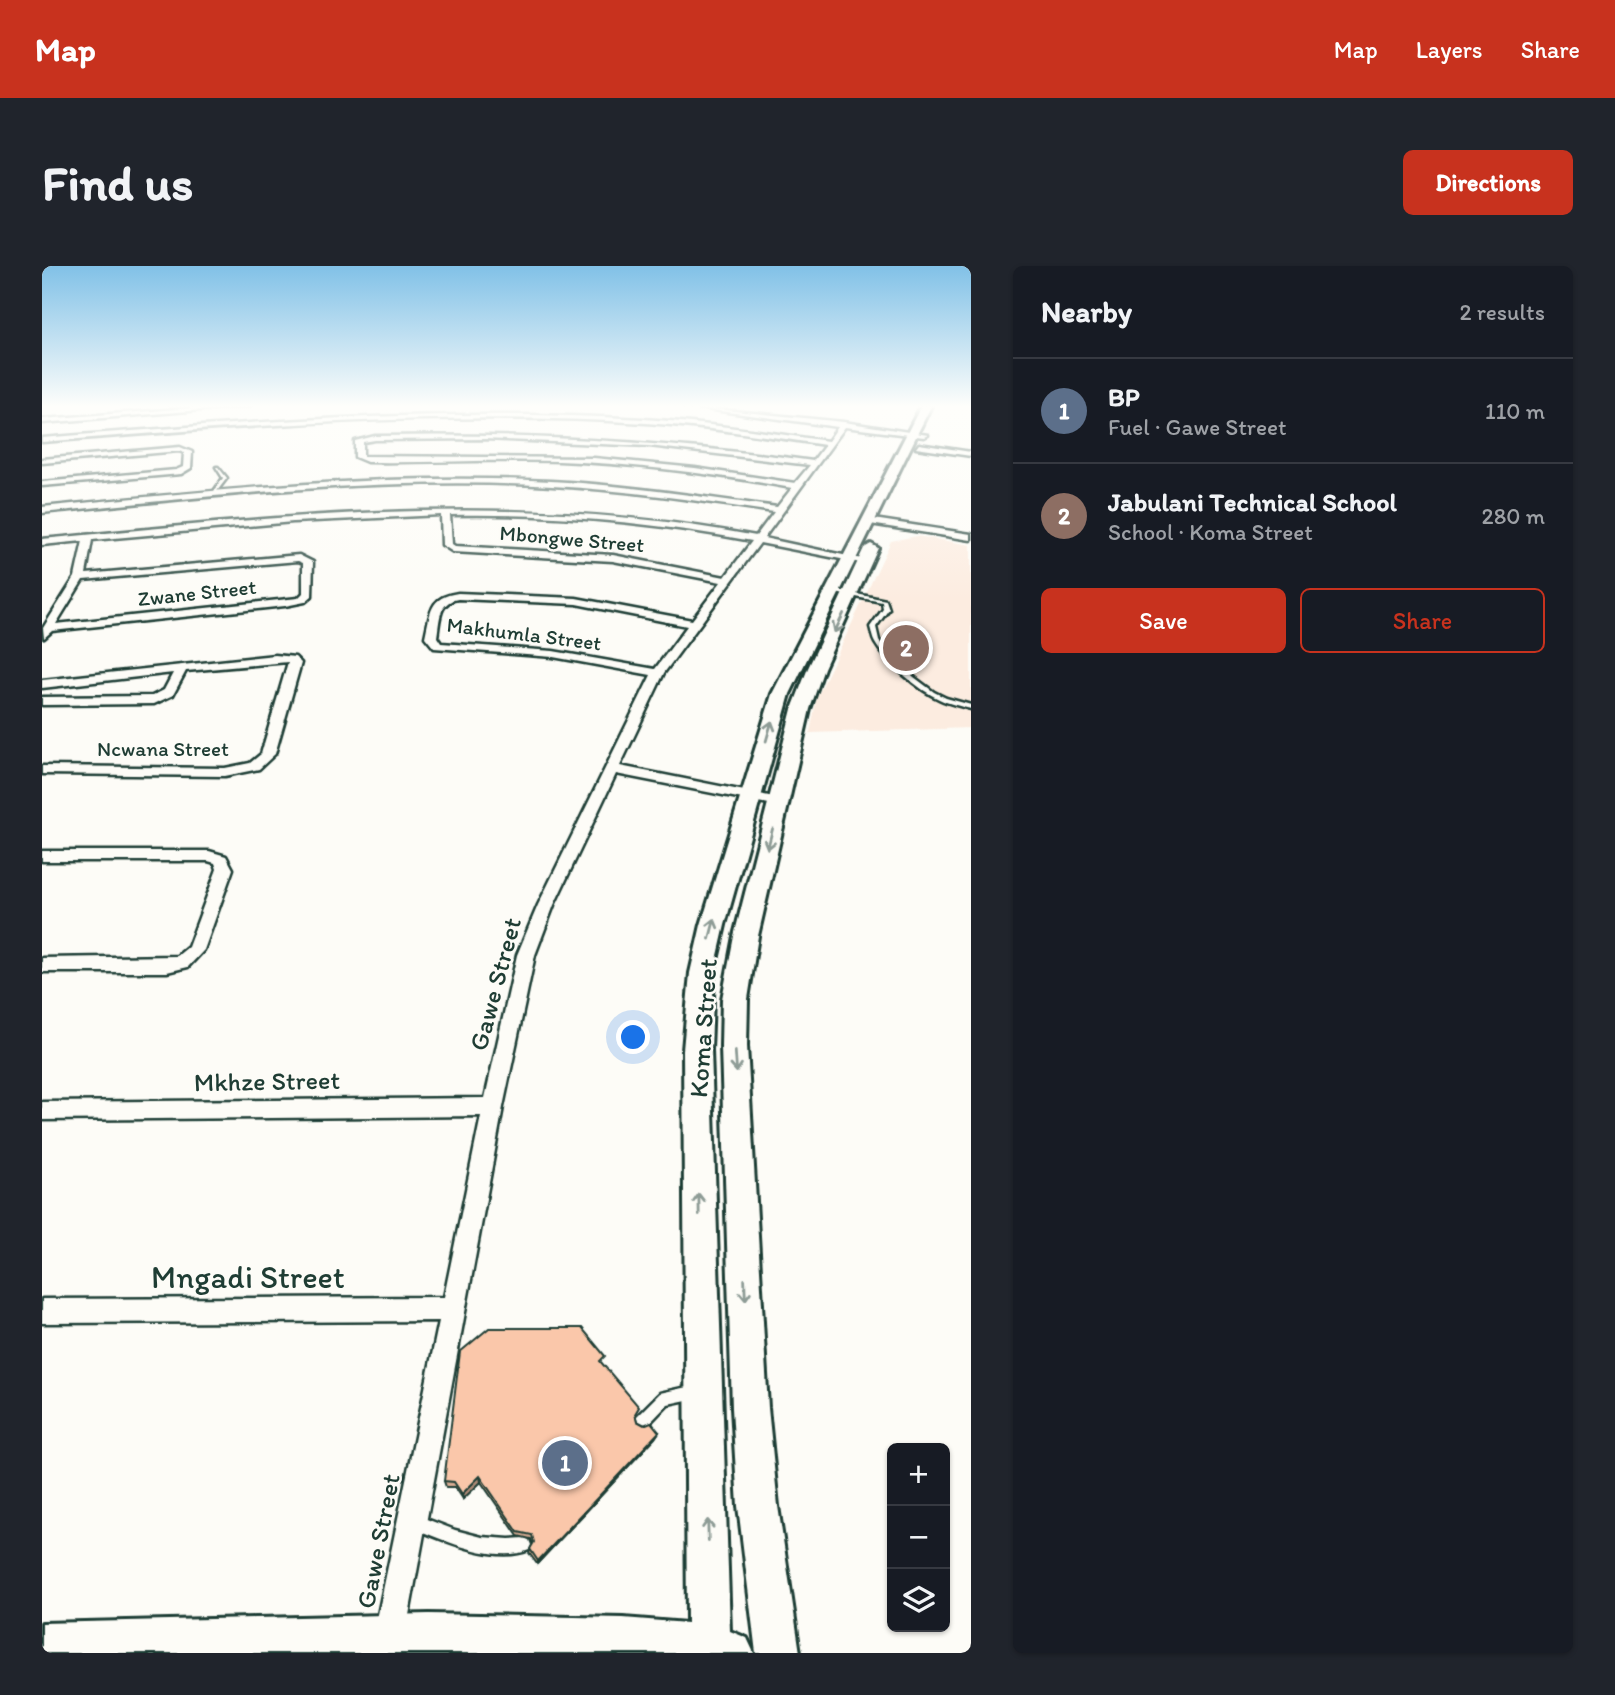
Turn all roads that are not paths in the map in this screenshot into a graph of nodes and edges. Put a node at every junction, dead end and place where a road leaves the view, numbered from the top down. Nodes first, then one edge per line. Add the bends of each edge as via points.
1 (181, 471) edge
2 (218, 471) edge
3 (523, 471) edge
4 (698, 471) edge
5 (807, 471) edge
6 (902, 471) edge
7 (520, 482) junction
8 (42, 484) edge
9 (796, 486) junction
10 (519, 492) dead end
11 (214, 494) junction
12 (288, 505) junction
13 (42, 510) edge
14 (778, 510) junction
15 (445, 512) junction
16 (874, 522) junction
17 (89, 537) junction
18 (971, 537) edge
19 (756, 541) junction
20 (42, 542) edge
21 (857, 559) junction
22 (80, 578) junction
23 (727, 580) junction
24 (842, 592) junction
25 (693, 624) junction
26 (45, 633) edge
27 (181, 668) junction
28 (658, 673) junction
29 (42, 684) edge
30 (42, 701) edge
31 (971, 707) edge
32 (613, 769) junction
33 (42, 770) edge
34 (752, 797) junction
35 (779, 802) junction
36 (42, 856) edge
37 (42, 965) edge
38 (493, 1107) junction
39 (42, 1111) edge
40 (454, 1309) junction
41 (42, 1311) edge
42 (703, 1390) junction
43 (641, 1422) edge
44 (411, 1520) junction
45 (524, 1545) edge
46 (387, 1644) edge
47 (466, 1644) edge
48 (42, 1645) edge
49 (650, 1647) edge
50 (716, 1651) edge
51 (778, 1653) edge

1 - 8 street
2 - 11 lane via 225,478
3 - 7 street
4 - 9 street
5 - 9 street, Gawe Street
6 - 16 main road, Koma Street
7 - 10 street
7 - 12 street via 416,483
7 - 14 street via 659,492
9 - 14 street, Gawe Street
11 - 12 street
11 - 13 street
12 - 15 street
12 - 17 street
14 - 19 street, Gawe Street
15 - 19 street via 519,508 648,522
15 - 23 street, Mbongwe Street via 447,545 453,549 606,557
16 - 18 street
16 - 21 main road, Koma Street
17 - 20 street
17 - 22 street
19 - 21 street
19 - 23 street, Gawe Street
21 - 24 main road, Koma Street
22 - 26 street
22 - 26 street, Zwane Street via 308,562 308,594 298,601
23 - 25 street, Gawe Street
24 - 31 lane via 884,601 886,609 873,627 876,640 920,686 941,699
34 -> 24 main road, Koma Street via 781,694
24 -> 35 main road, Koma Street via 806,694
25 - 28 street, Gawe Street
25 - 28 street, Makhumla Street via 566,600 444,598 438,603 431,637 441,647 553,654
27 - 29 street
27 - 30 street via 169,692 155,700
27 - 33 street, Ncwana Street via 275,658 295,663 262,762 225,772
28 - 32 street, Gawe Street
32 - 34 street
32 - 38 street, Gawe Street via 526,955
34 - 35 street
42 -> 34 main road, Koma Street via 699,1004 713,925
35 -> 51 main road, Koma Street via 738,974 734,1046 750,1408
36 - 37 street via 202,855 217,858 225,869 195,950 186,960 167,965
38 - 39 street, Mkhze Street
38 - 40 street, Gawe Street
40 - 41 street, Mngadi Street
40 - 44 street, Gawe Street
42 - 43 lane via 665,1398
50 -> 42 main road, Koma Street
44 - 45 lane via 484,1546
44 - 46 street, Gawe Street
46 - 47 main road
46 - 48 main road
47 - 49 main road
49 - 50 main road

